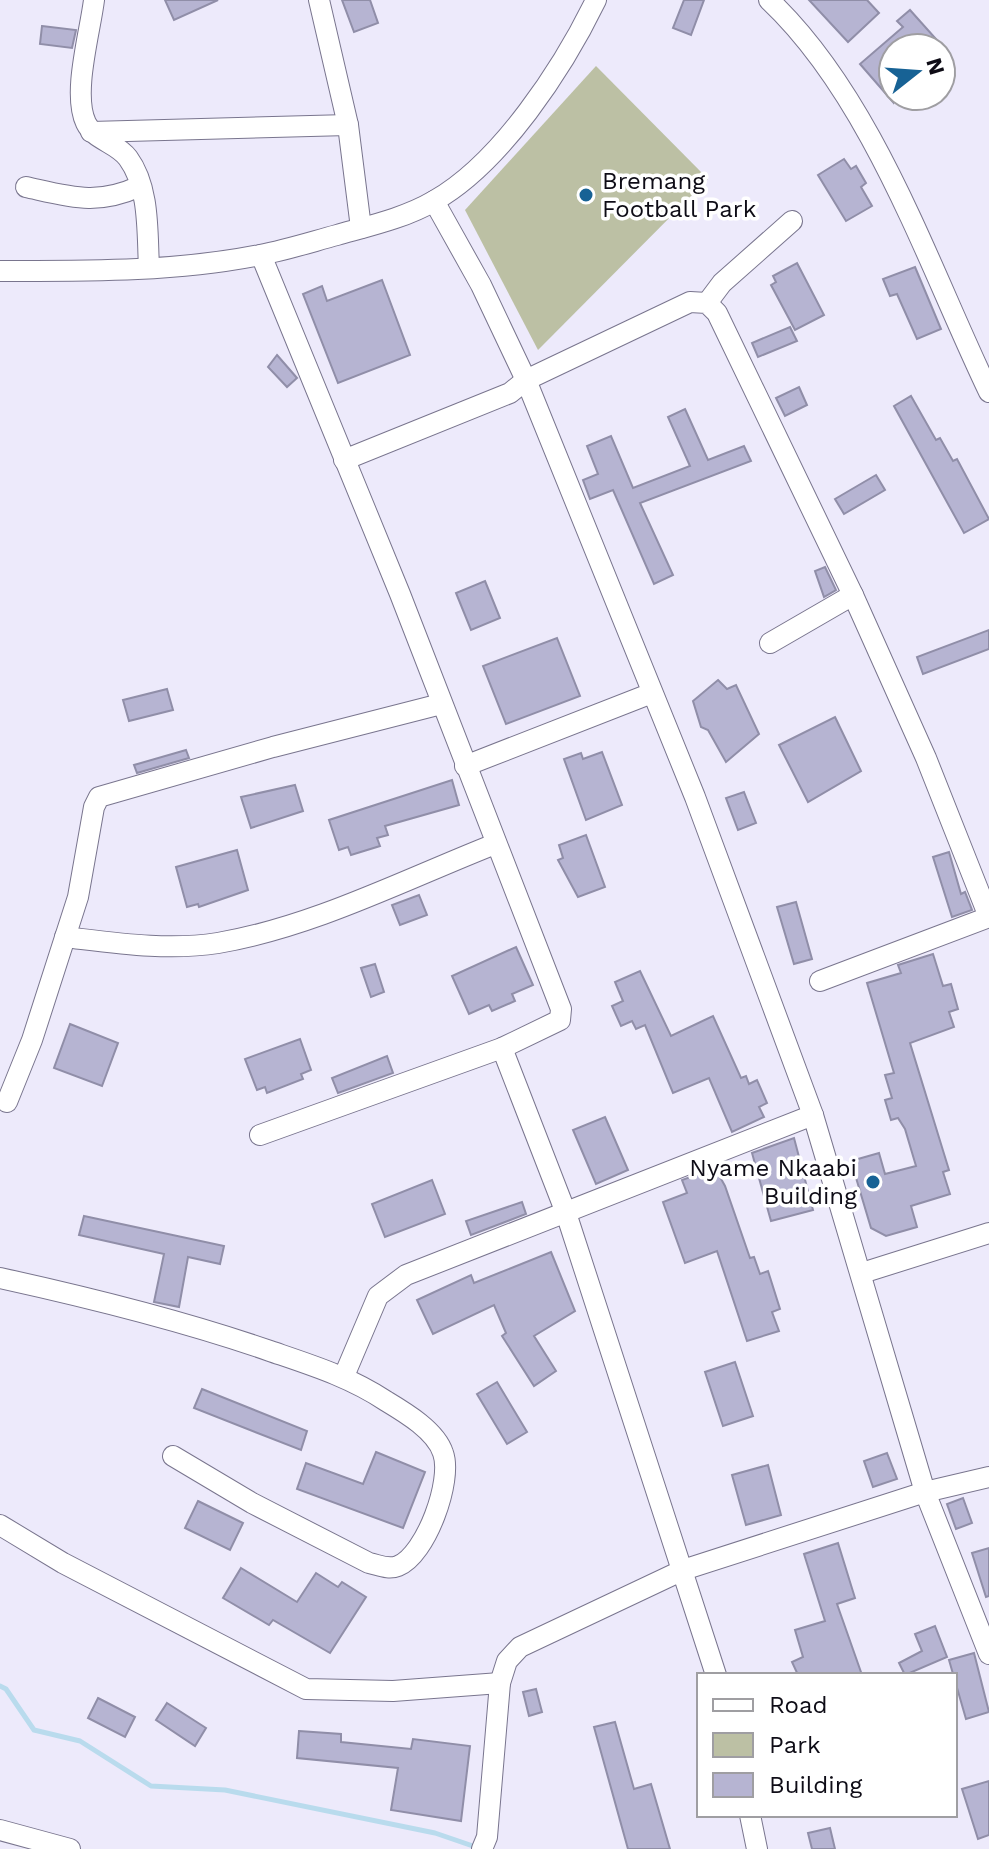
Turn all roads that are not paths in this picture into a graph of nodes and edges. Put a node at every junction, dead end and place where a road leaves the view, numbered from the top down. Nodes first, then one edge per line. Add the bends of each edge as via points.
1 (94, 0) edge
2 (319, 0) edge
3 (596, 0) edge
4 (778, 3) edge
5 (348, 125) junction
6 (91, 132) junction
7 (140, 186) junction
8 (26, 187) dead end
9 (434, 201) junction
10 (792, 221) dead end
11 (361, 228) junction
12 (261, 255) junction
13 (149, 267) junction
14 (0, 271) edge
15 (707, 303) junction
16 (526, 380) junction
17 (989, 392) edge
18 (344, 460) junction
19 (853, 595) junction
20 (770, 643) dead end
21 (652, 693) junction
22 (441, 704) junction
23 (465, 766) junction
24 (495, 844) junction
25 (989, 917) edge
26 (65, 937) junction
27 (820, 981) dead end
28 (502, 1048) junction
29 (7, 1102) dead end
30 (813, 1115) junction
31 (260, 1135) dead end
32 (566, 1213) junction
33 (989, 1233) edge
34 (862, 1273) junction
35 (0, 1278) edge
36 (344, 1376) junction
37 (173, 1456) dead end
38 (989, 1477) edge
39 (925, 1492) junction
40 (0, 1525) edge
41 (683, 1570) junction
42 (989, 1654) edge
43 (715, 1673) edge
44 (500, 1683) junction
45 (750, 1817) edge
46 (0, 1830) edge
47 (484, 1843) edge
48 (70, 1849) edge
49 (757, 1849) edge

1 - 6 street via 81,108
2 - 5 street
3 - 9 street via 554,75 500,143
4 - 17 street via 880,152
5 - 6 street
5 - 11 street
6 - 7 street via 128,158
7 - 8 street via 97,200
7 - 13 street via 147,211
9 - 11 street
9 - 16 street
10 - 15 street
11 - 12 street
12 - 13 street
12 - 18 street
13 - 14 street
15 - 16 street via 690,302
15 - 19 street via 717,313
16 - 18 street via 510,393
16 - 21 street
18 - 22 street
19 - 20 street
19 - 25 street
21 - 23 street
21 - 30 street
22 - 23 street
22 - 26 street via 99,797
23 - 24 street
24 - 26 street via 320,913 217,943 152,947
24 - 28 street via 561,1009 553,1026
25 - 27 street
26 - 29 street
28 - 31 street
28 - 32 street
30 - 32 street
30 - 34 street
32 - 36 street via 463,1250 390,1284 378,1296
32 - 41 street
33 - 34 street
34 - 39 street
35 - 36 street via 219,1333
36 - 37 street via 432,1435 443,1452 447,1474 441,1500 402,1565 369,1563
38 - 39 street
39 - 41 street
39 - 42 street
40 - 44 street via 306,1689 393,1691
41 - 43 street
41 - 44 street via 520,1647 507,1661
44 - 47 street
45 - 49 street
46 - 48 street

